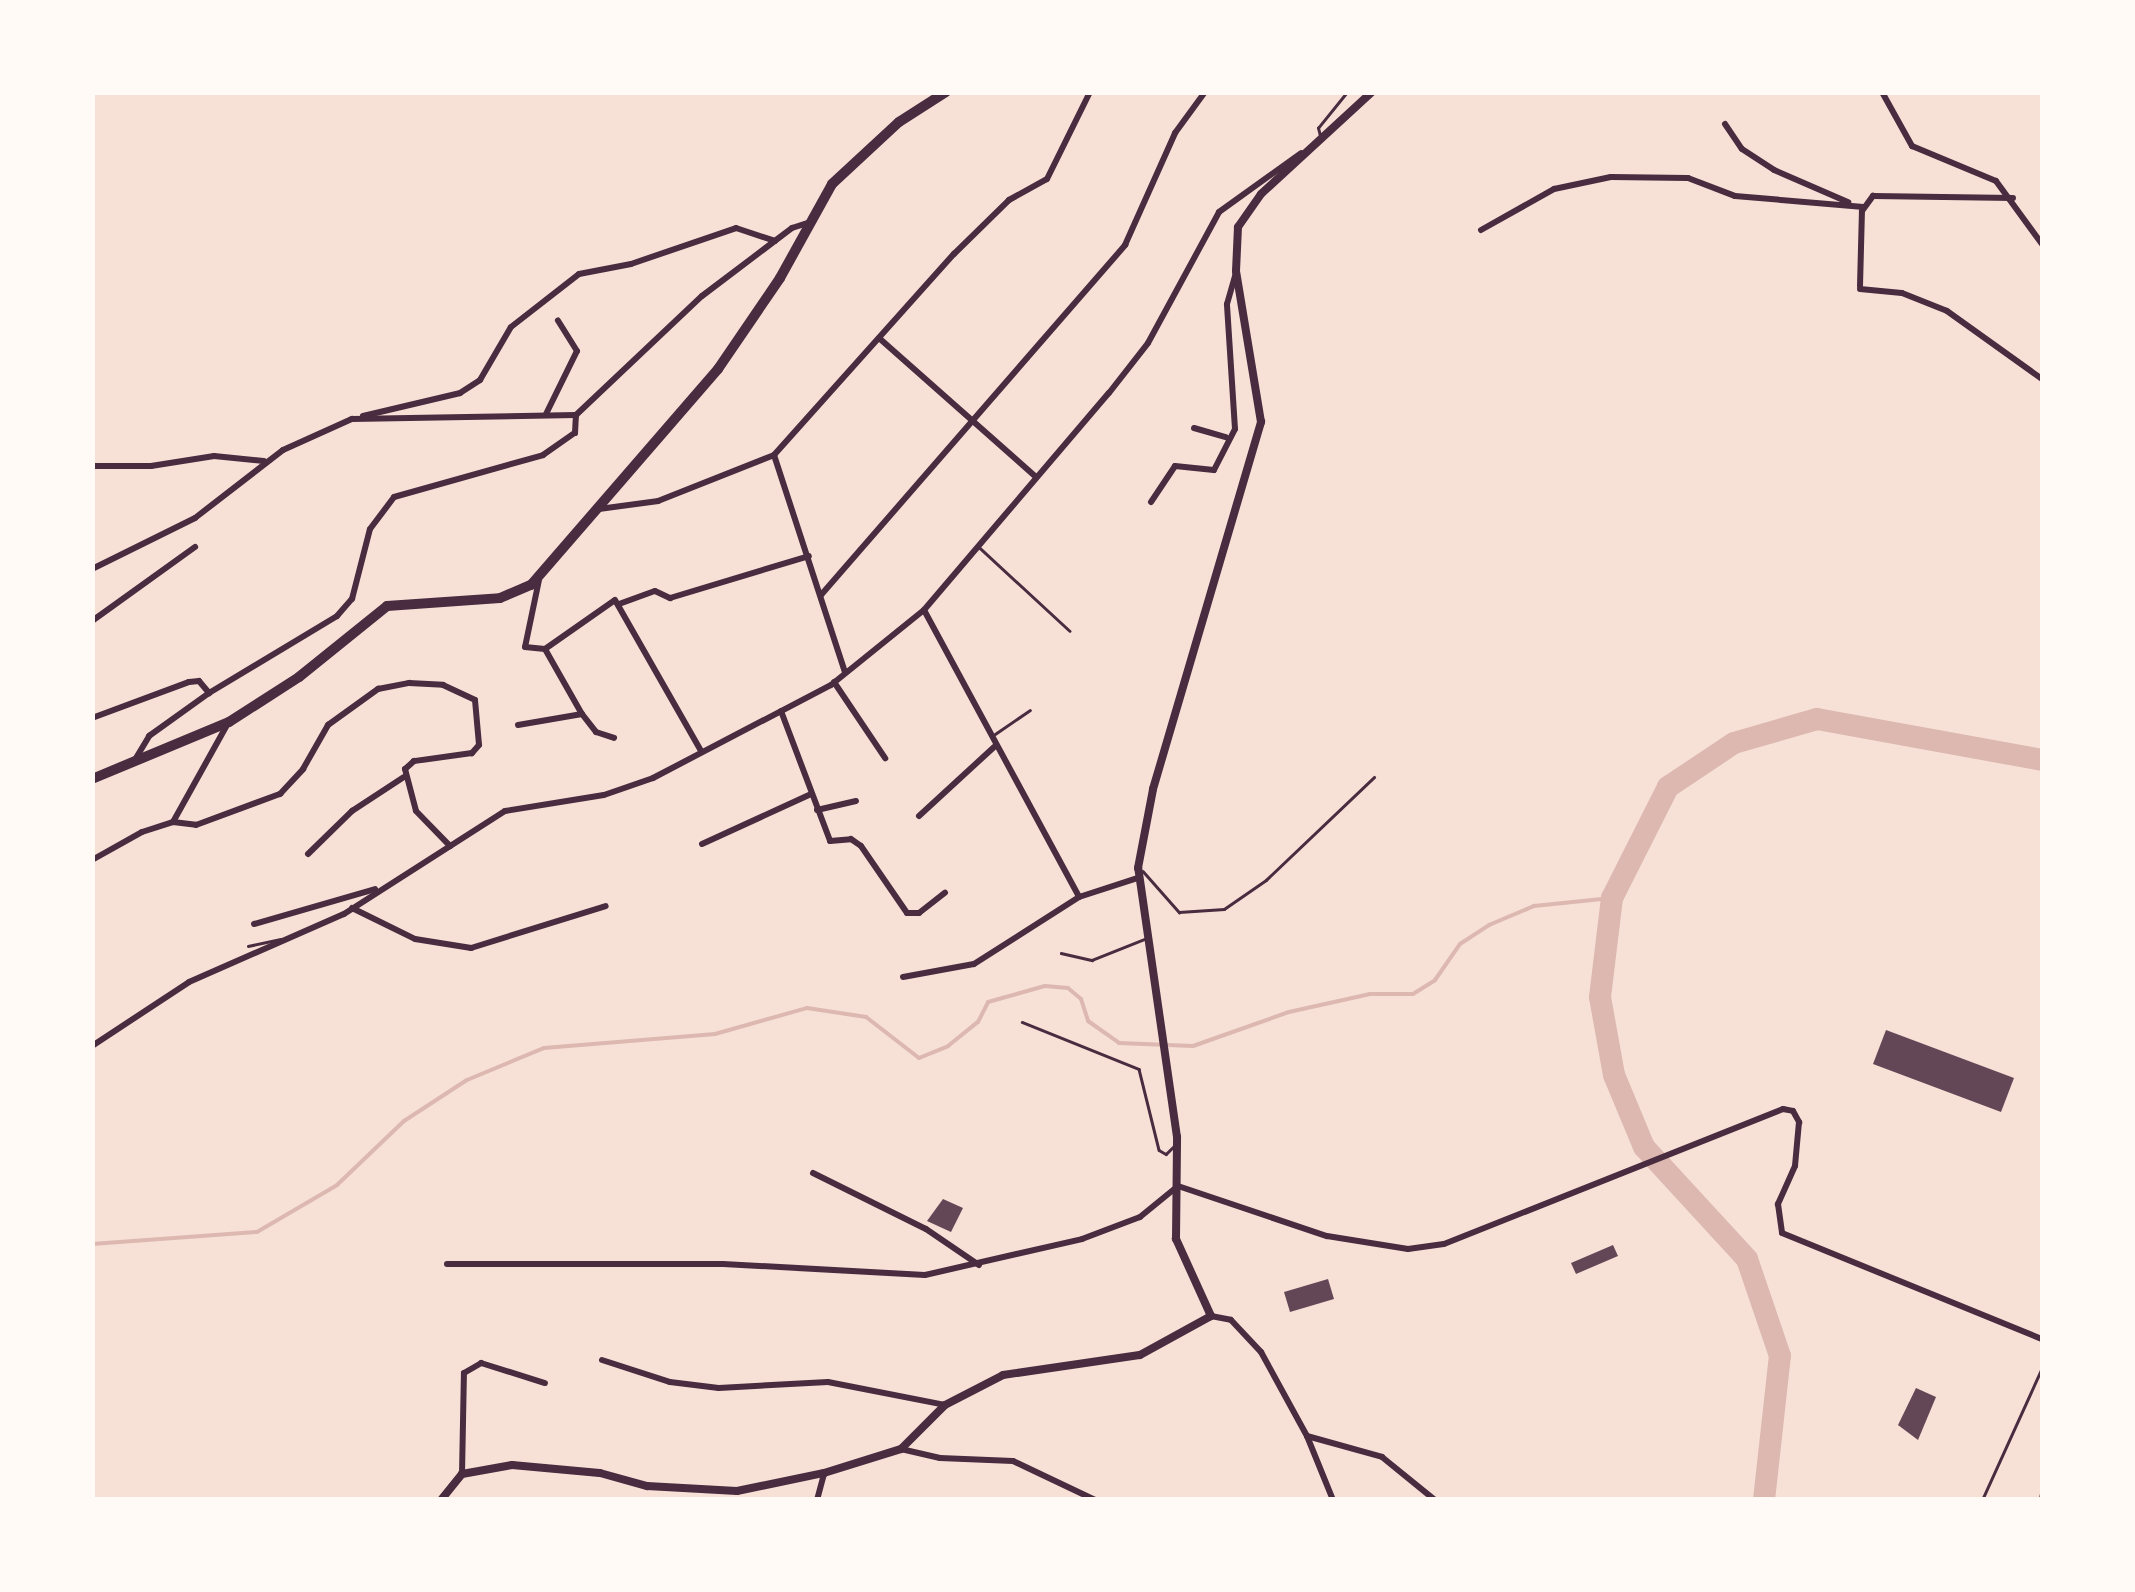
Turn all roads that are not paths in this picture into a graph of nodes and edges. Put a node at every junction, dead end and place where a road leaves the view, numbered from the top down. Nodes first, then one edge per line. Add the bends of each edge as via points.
1 (946, 92) edge
2 (1090, 92) edge
3 (1205, 92) edge
4 (1347, 92) edge
5 (1372, 92) edge
6 (1882, 92) edge
7 (1725, 124) dead end
8 (1321, 137) junction
9 (1302, 153) junction
10 (2013, 198) junction
11 (1864, 207) junction
12 (810, 222) junction
13 (1481, 230) dead end
14 (775, 240) junction
15 (2042, 244) edge
16 (1236, 271) junction
17 (558, 320) dead end
18 (879, 338) junction
19 (2042, 379) edge
20 (546, 414) junction
21 (576, 415) junction
22 (352, 420) junction
23 (977, 421) junction
24 (1194, 428) dead end
25 (1226, 437) junction
26 (774, 455) junction
27 (265, 462) junction
28 (92, 466) edge
29 (1034, 475) junction
30 (1151, 502) dead end
31 (599, 508) junction
32 (195, 547) dead end
33 (978, 547) junction
34 (808, 556) junction
35 (92, 569) edge
36 (539, 578) junction
37 (821, 595) junction
38 (619, 604) junction
39 (924, 610) junction
40 (92, 621) edge
41 (1070, 631) dead end
42 (545, 649) junction
43 (844, 672) junction
44 (834, 682) junction
45 (209, 694) junction
46 (1030, 710) dead end
47 (781, 711) junction
48 (582, 714) junction
49 (92, 718) edge
50 (229, 722) junction
51 (518, 725) dead end
52 (614, 738) dead end
53 (990, 738) junction
54 (994, 747) junction
55 (700, 749) junction
56 (136, 758) junction
57 (885, 758) dead end
58 (405, 776) junction
59 (1374, 778) dead end
60 (92, 779) edge
61 (811, 794) junction
62 (856, 801) dead end
63 (817, 810) junction
64 (918, 816) dead end
65 (173, 822) junction
66 (702, 844) dead end
67 (450, 846) junction
68 (308, 854) dead end
69 (92, 860) edge
70 (1138, 868) junction
71 (1138, 878) junction
72 (376, 889) junction
73 (946, 893) dead end
74 (1079, 897) junction
75 (606, 906) dead end
76 (352, 908) junction
77 (254, 924) dead end
78 (293, 937) junction
79 (1148, 938) junction
80 (248, 946) dead end
81 (1061, 953) dead end
82 (903, 977) dead end
83 (1022, 1022) dead end
84 (92, 1046) edge
85 (1177, 1136) junction
86 (813, 1173) dead end
87 (1178, 1186) junction
88 (447, 1264) dead end
89 (980, 1266) junction
90 (1211, 1316) junction
91 (2042, 1339) edge
92 (602, 1360) dead end
93 (545, 1382) dead end
94 (945, 1405) junction
95 (1307, 1436) junction
96 (901, 1449) junction
97 (824, 1473) junction
98 (462, 1474) junction
99 (441, 1500) edge
100 (817, 1500) edge
101 (1095, 1500) edge
102 (1333, 1500) edge
103 (1435, 1500) edge

1 - 12 main road via 850,164
2 - 18 street via 1047,179 1001,207
3 - 23 street via 1175,134 1125,245
4 - 8 lane via 1318,128
5 - 8 street
6 - 10 street via 1912,146 1996,181
7 - 11 street via 1742,149 1774,170
8 - 9 street
9 - 16 street via 1238,227
9 - 29 street via 1219,212 1148,344
10 - 11 street via 1884,192
10 - 15 street
11 - 13 street via 1735,196 1688,178 1611,177 1554,189
11 - 19 street via 1860,288 1902,293 1946,311
12 - 14 street
12 - 31 main road via 718,370
14 - 21 street via 702,296
14 - 22 street via 728,229 631,264 579,274 511,327 480,380 460,393
16 - 25 street via 1228,304 1235,429
16 - 70 street via 1261,422 1153,789
17 - 20 street via 578,350
18 - 23 street
18 - 26 street
20 - 21 street
20 - 22 street
21 - 45 street via 575,433 544,454 394,497 370,529 352,598 337,616
22 - 27 street
23 - 29 street
23 - 37 street
24 - 25 street
25 - 30 street via 1214,470 1176,466
26 - 31 street via 658,501
26 - 34 street
27 - 28 street via 214,456
27 - 35 street via 241,488 195,518
29 - 33 street
31 - 36 main road
32 - 40 street
33 - 39 street
33 - 41 lane
34 - 37 street
34 - 38 street via 670,598 655,590
36 - 42 street via 522,640 530,650
36 - 50 main road via 500,598 387,606 299,677
37 - 43 street
38 - 42 street via 595,610
38 - 55 street
39 - 43 street
39 - 53 street
42 - 48 street
43 - 44 street
44 - 47 street
44 - 57 street
45 - 49 street via 199,680
45 - 56 street via 149,736
46 - 53 lane
47 - 55 street
47 - 61 street
48 - 51 street
48 - 52 street via 596,732
50 - 56 main road
50 - 65 street
53 - 54 street
54 - 64 street
54 - 74 street
55 - 67 street via 653,778 604,794 505,811
56 - 60 main road
58 - 65 street via 414,760 472,753 479,745 471,694 409,683 378,689 328,724 280,794 196,825
58 - 67 street via 416,811
58 - 68 street via 352,811
59 - 70 lane via 1266,880 1214,913 1192,916 1172,908
61 - 63 street
61 - 66 street
62 - 63 street
63 - 73 street via 830,842 861,846 906,913 919,914
65 - 69 street
67 - 72 street
70 - 71 street
71 - 74 street
71 - 79 street
72 - 76 street
72 - 77 street
74 - 82 street via 974,964
75 - 76 street via 471,948 415,939
76 - 78 street
78 - 80 lane
78 - 84 street via 189,982
79 - 81 lane via 1092,960
79 - 85 street
83 - 85 lane via 1139,1069 1160,1150 1172,1150
85 - 87 street
86 - 89 street via 926,1229
87 - 89 street via 1140,1217
87 - 90 street via 1178,1251
87 - 91 street via 1327,1236 1408,1249 1444,1244 1702,1138 1793,1111 1798,1137 1795,1166 1778,1204 1782,1233
88 - 89 street via 723,1264 855,1276
90 - 94 street via 1175,1342 1140,1355 1003,1375
90 - 95 street via 1231,1320 1260,1352
92 - 94 street via 670,1382 719,1388 828,1382
93 - 98 street via 481,1363 464,1373
94 - 96 street
95 - 102 street
95 - 103 street via 1382,1457
96 - 97 street
96 - 101 street via 1013,1461
97 - 98 street via 737,1491 647,1486 535,1464
97 - 100 street
98 - 99 street

